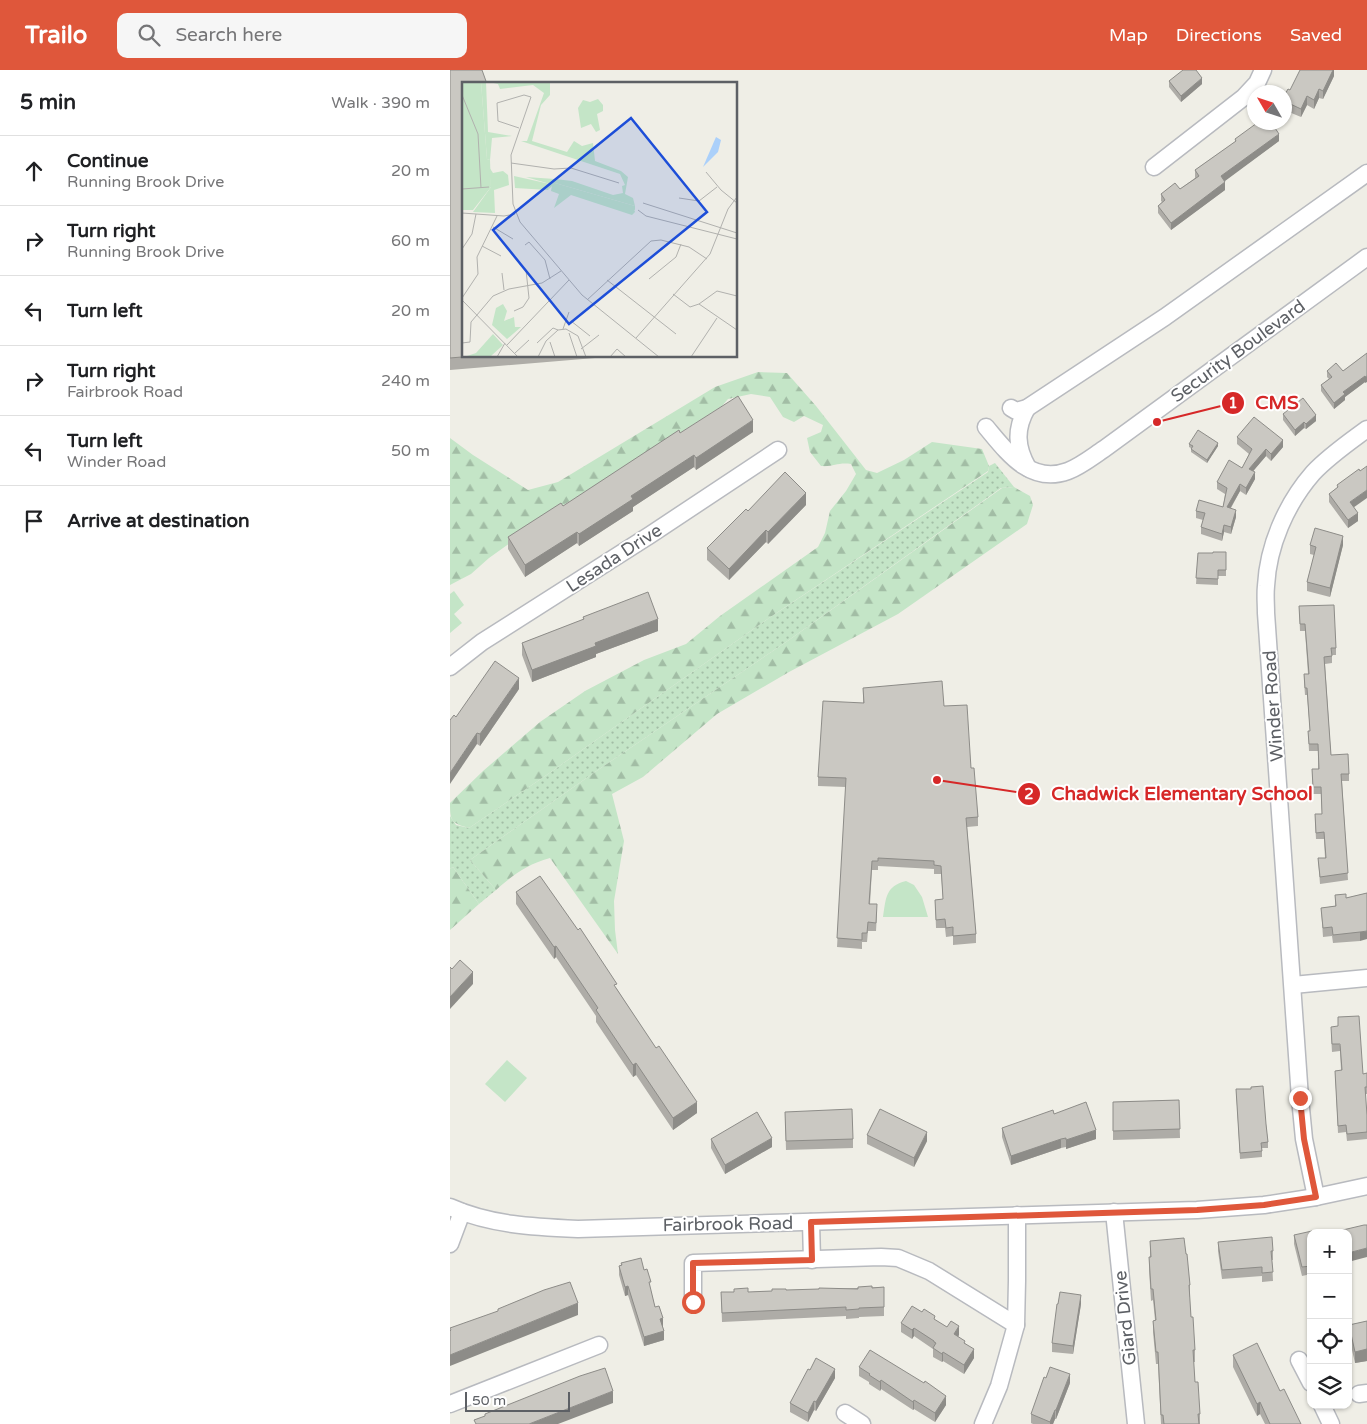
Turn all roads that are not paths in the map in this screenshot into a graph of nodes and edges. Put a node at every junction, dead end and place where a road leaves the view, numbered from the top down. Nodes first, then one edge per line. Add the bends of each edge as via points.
1 (1263, 70) edge
2 (1154, 167) dead end
3 (1367, 173) edge
4 (1367, 257) edge
5 (986, 427) dead end
6 (1367, 429) edge
7 (778, 450) dead end
8 (1029, 470) junction
9 (450, 667) edge
10 (1367, 978) edge
11 (1293, 985) junction
12 (1367, 1186) edge
13 (1316, 1197) junction
14 (456, 1210) edge
15 (1114, 1212) junction
16 (1017, 1215) junction
17 (811, 1222) junction
18 (450, 1244) edge
19 (812, 1260) junction
20 (693, 1302) dead end
21 (1016, 1325) junction
22 (599, 1345) dead end
23 (1299, 1360) dead end
24 (1307, 1376) edge
25 (450, 1404) edge
26 (1324, 1409) edge
27 (845, 1413) dead end
28 (862, 1424) edge
29 (983, 1424) edge
30 (1136, 1424) edge
31 (1331, 1424) edge

1 - 2 street via 1257,83 1244,97
3 - 8 street via 1165,317 1019,408 1022,418 1018,432 1019,449
4 - 8 street, Security Boulevard via 1082,464 1055,474
5 - 8 street via 1003,448
6 - 11 street, Winder Road via 1313,474 1284,517 1269,563 1266,613
7 - 9 street, Lesada Drive via 482,642
10 - 11 street
11 - 13 street, Winder Road via 1304,1139
12 - 13 street, Fairbrook Road
13 - 15 street, Fairbrook Road via 1197,1210
14 - 17 street, Fairbrook Road via 495,1221 578,1229
14 - 18 street
15 - 16 street, Fairbrook Road
15 - 30 street, Giard Drive
16 - 17 street, Fairbrook Road
16 - 21 street
17 - 19 street
19 - 20 street via 693,1263
19 - 21 street via 898,1258 930,1271
21 - 29 street via 999,1386
22 - 25 street
23 - 24 street
26 - 31 street
27 - 28 street

